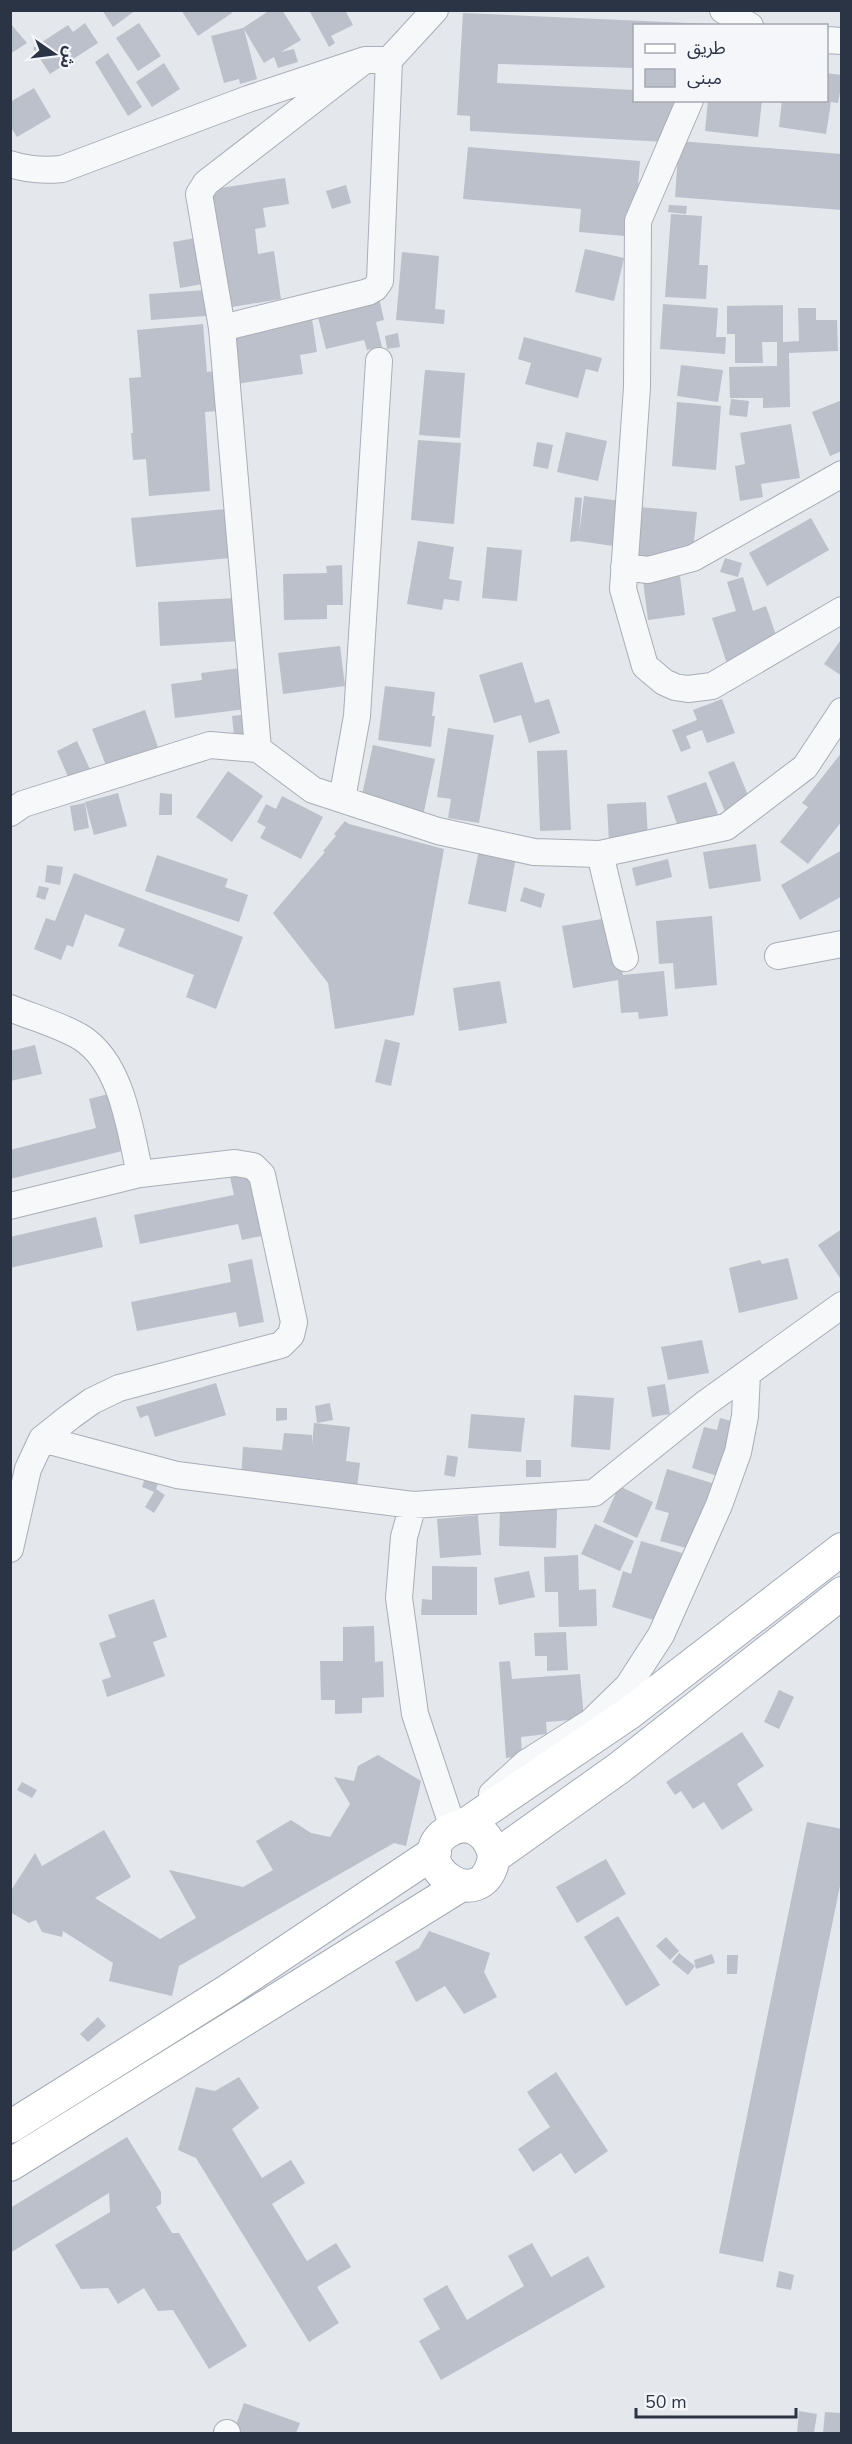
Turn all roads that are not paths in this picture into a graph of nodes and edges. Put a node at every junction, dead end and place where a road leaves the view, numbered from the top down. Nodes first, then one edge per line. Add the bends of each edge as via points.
1 (435, 10) edge
2 (377, 60) junction
3 (689, 102) edge
4 (10, 164) edge
5 (222, 328) junction
6 (379, 361) dead end
7 (842, 474) edge
8 (624, 567) junction
9 (842, 610) edge
10 (842, 711) edge
11 (258, 748) junction
12 (342, 800) junction
13 (10, 813) edge
14 (600, 854) junction
15 (842, 944) edge
16 (778, 956) dead end
17 (625, 958) dead end
18 (10, 1008) edge
19 (140, 1174) junction
20 (10, 1206) edge
21 (842, 1305) edge
22 (747, 1374) junction
23 (42, 1439) junction
24 (19, 1468) edge
25 (413, 1505) junction
26 (10, 1549) edge
27 (842, 1549) edge
28 (842, 1593) edge
29 (453, 1833) junction
30 (494, 1857) junction
31 (460, 1886) junction
32 (10, 2127) edge
33 (10, 2165) edge

1 - 2 street
2 - 4 street via 248,99 62,169 43,171
2 - 5 street via 201,189
2 - 5 street via 380,281 368,292
3 - 8 street via 638,221 637,387
5 - 11 street
6 - 12 street via 357,716
7 - 8 street via 693,558 648,570
8 - 9 street via 623,589 645,666 675,687 712,686
10 - 14 street via 805,767 726,827
11 - 12 street via 313,790
11 - 13 street via 210,745 23,804
12 - 14 street via 438,831 534,852
14 - 17 street
15 - 16 street
18 - 19 street via 81,1038 95,1048 116,1080
19 - 20 street
19 - 23 street via 235,1163 253,1166 262,1175 294,1322 291,1335 281,1346 119,1389 92,1401
21 - 22 street
22 - 25 street via 594,1493
22 - 29 street via 738,1452 719,1505 661,1635 628,1686 591,1722 526,1763
23 - 24 street
23 - 25 street via 177,1475
24 - 26 street
25 - 29 street via 404,1537 399,1598 415,1714
27 - 29 main road via 628,1714
28 - 30 main road via 619,1768
29 - 30 main road via 478,1829 492,1846
29 - 31 main road via 435,1862 439,1872
29 - 32 main road via 227,1991
30 - 31 main road via 483,1879
31 - 33 main road

